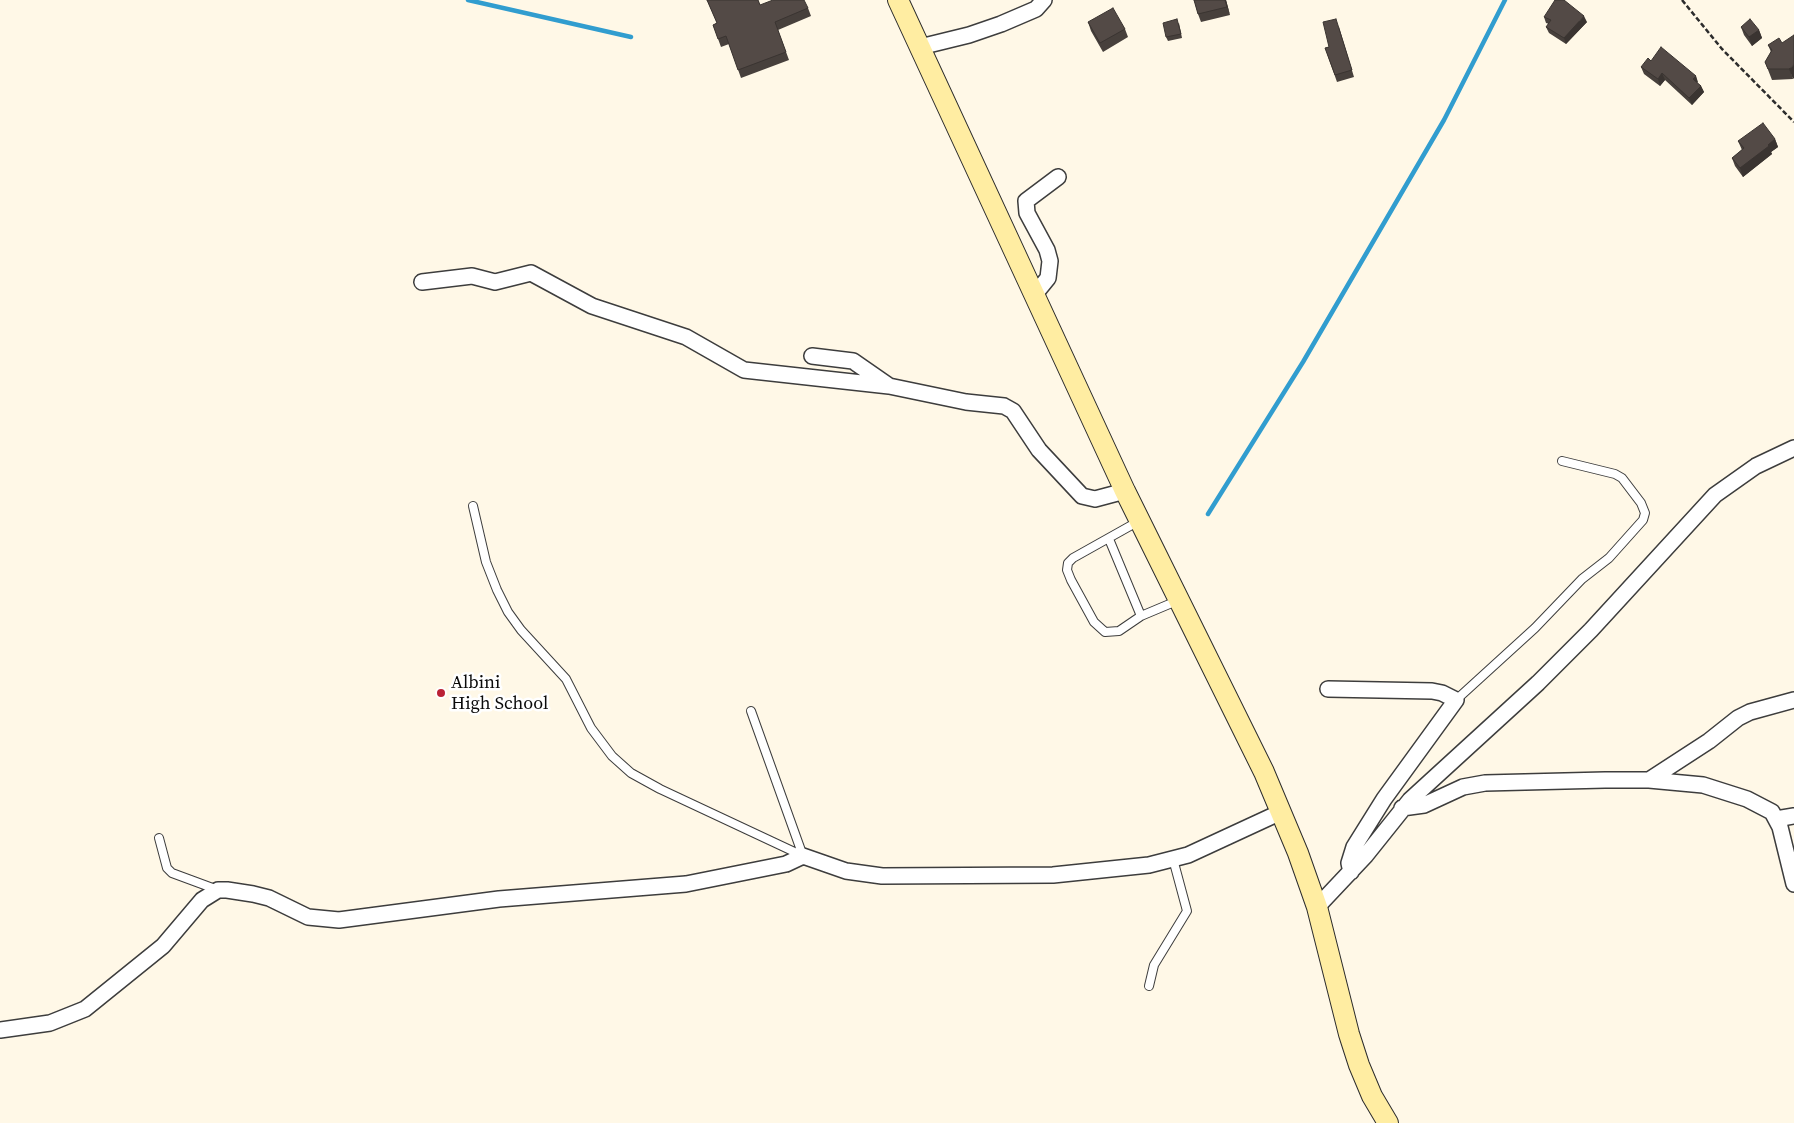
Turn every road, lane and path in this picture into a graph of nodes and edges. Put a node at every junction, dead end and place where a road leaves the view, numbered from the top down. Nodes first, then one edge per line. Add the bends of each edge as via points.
1 (898, 0) edge
2 (1044, 0) edge
3 (1682, 0) edge
4 (920, 47) junction
5 (1794, 122) edge
6 (1058, 177) dead end
7 (422, 282) dead end
8 (1035, 294) junction
9 (812, 356) dead end
10 (889, 386) junction
11 (1794, 448) edge
12 (1562, 462) dead end
13 (1125, 491) junction
14 (473, 506) dead end
15 (1140, 521) junction
16 (1109, 539) junction
17 (1178, 600) junction
18 (1142, 616) junction
19 (1328, 689) dead end
20 (1456, 700) junction
21 (1794, 700) edge
22 (751, 711) dead end
23 (1650, 780) junction
24 (1402, 808) junction
25 (1281, 812) junction
26 (1794, 816) edge
27 (1776, 819) junction
28 (159, 838) dead end
29 (803, 856) junction
30 (1173, 858) junction
31 (1351, 872) junction
32 (1794, 884) edge
33 (218, 890) junction
34 (1317, 907) junction
35 (1148, 986) dead end
36 (0, 1030) edge
37 (1388, 1123) edge

1 - 4 street
2 - 4 street via 1036,9 1001,24
3 - 5 path via 1722,49
4 - 8 street
6 - 8 street via 1026,201 1027,214 1050,261 1048,278
7 - 10 street via 472,276 495,282 531,273 592,306 686,337 744,370
8 - 13 street
9 - 10 street via 853,361
10 - 13 street via 966,402 1004,406 1013,411 1039,450 1082,496 1095,499
11 - 24 street via 1756,466 1715,495 1591,630
12 - 20 lane via 1622,478 1642,504 1643,520 1609,558
13 - 15 street
14 - 29 lane via 486,562 508,612 566,679 591,728 612,756 631,773 660,789
15 - 16 lane
15 - 17 street
16 - 18 lane
16 - 18 lane via 1068,562 1071,580 1094,622 1105,632 1119,631
17 - 18 lane
17 - 25 street
19 - 20 street via 1432,691
20 - 31 street via 1384,799 1350,857
21 - 23 street via 1738,718
22 - 29 lane
23 - 24 street via 1484,783 1463,787 1424,805
23 - 27 street via 1722,790 1764,807
24 - 31 street
25 - 30 street via 1188,855
25 - 34 street
26 - 27 street
27 - 32 street
28 - 33 lane via 167,868 172,873
29 - 30 street via 846,871 882,876 1053,875 1149,865
29 - 33 street via 786,864 686,884 508,898 338,920 308,916 269,898
30 - 35 lane via 1187,911 1157,960
31 - 34 street
33 - 36 street via 202,900 163,946 85,1008 50,1022
34 - 37 street via 1352,1042 1372,1096

